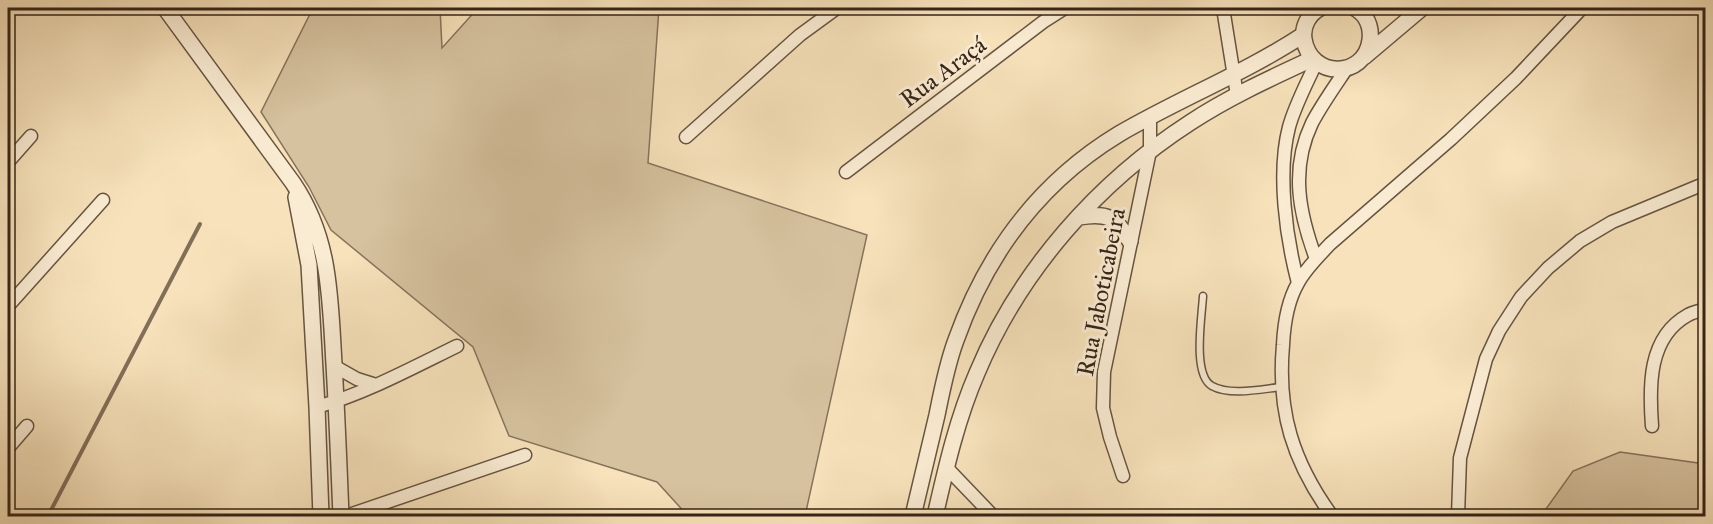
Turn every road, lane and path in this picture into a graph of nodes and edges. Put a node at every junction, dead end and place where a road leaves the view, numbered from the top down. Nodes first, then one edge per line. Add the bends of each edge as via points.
1 (165, 8) edge
2 (837, 8) edge
3 (1043, 8) edge
4 (1065, 8) edge
5 (1223, 8) edge
6 (1320, 8) edge
7 (1355, 8) edge
8 (1422, 8) edge
9 (1582, 8) edge
10 (1304, 21) edge
11 (1043, 22) junction
12 (1314, 61) junction
13 (1354, 65) junction
14 (1233, 74) junction
15 (1237, 95) junction
16 (1150, 117) junction
17 (31, 136) dead end
18 (686, 137) dead end
19 (1150, 151) junction
20 (8, 162) edge
21 (846, 172) dead end
22 (292, 183) junction
23 (1706, 183) edge
24 (103, 200) dead end
25 (1079, 217) junction
26 (1130, 241) junction
27 (1316, 259) junction
28 (1298, 283) junction
29 (1203, 296) dead end
30 (8, 306) edge
31 (1706, 309) edge
32 (457, 345) dead end
33 (334, 366) junction
34 (376, 385) junction
35 (1281, 387) junction
36 (337, 401) junction
37 (317, 407) junction
38 (27, 426) dead end
39 (1652, 426) dead end
40 (8, 448) edge
41 (525, 455) dead end
42 (946, 467) junction
43 (1123, 476) dead end
44 (321, 516) edge
45 (341, 516) edge
46 (346, 516) edge
47 (914, 516) edge
48 (935, 516) edge
49 (993, 516) edge
50 (1332, 516) edge
51 (1458, 516) edge

1 - 22 street
2 - 18 street via 800,35
3 - 11 street
4 - 11 street, Rua Araçá
5 - 14 street
6 - 10 street
7 - 13 street via 1365,17 1371,32 1369,48
8 - 13 street
9 - 27 street via 1451,140
10 - 12 street via 1305,48
10 - 14 street
11 - 21 street, Rua Araçá
12 - 13 street via 1336,70
12 - 15 street
12 - 28 street via 1289,126 1283,176 1290,254
13 - 27 street via 1312,124 1302,152 1298,176 1300,204
14 - 15 street
14 - 16 street
15 - 19 street
16 - 19 street, Rua Jaboticabeira
16 - 47 street via 1097,149 1056,183 994,256 956,341
17 - 20 street
19 - 25 street
19 - 26 street, Rua Jaboticabeira
22 - 33 street via 309,209 321,243 330,288
22 - 37 street via 309,265
23 - 51 street via 1612,222 1580,241 1521,297 1485,359 1460,458
24 - 30 street
25 - 26 street via 1108,217
25 - 42 street via 1034,270 993,337 967,398
26 - 43 street, Rua Jaboticabeira via 1104,372 1103,408
27 - 28 street
28 - 35 street via 1284,327
29 - 35 lane via 1200,363 1206,381 1212,387 1243,392
31 - 39 street via 1689,314 1671,327 1661,342 1651,382
32 - 34 street
33 - 34 street
33 - 36 street
34 - 36 street
35 - 50 street via 1297,455
36 - 37 street
36 - 45 street
37 - 44 street
38 - 40 street
41 - 46 street
42 - 48 street
42 - 49 street

